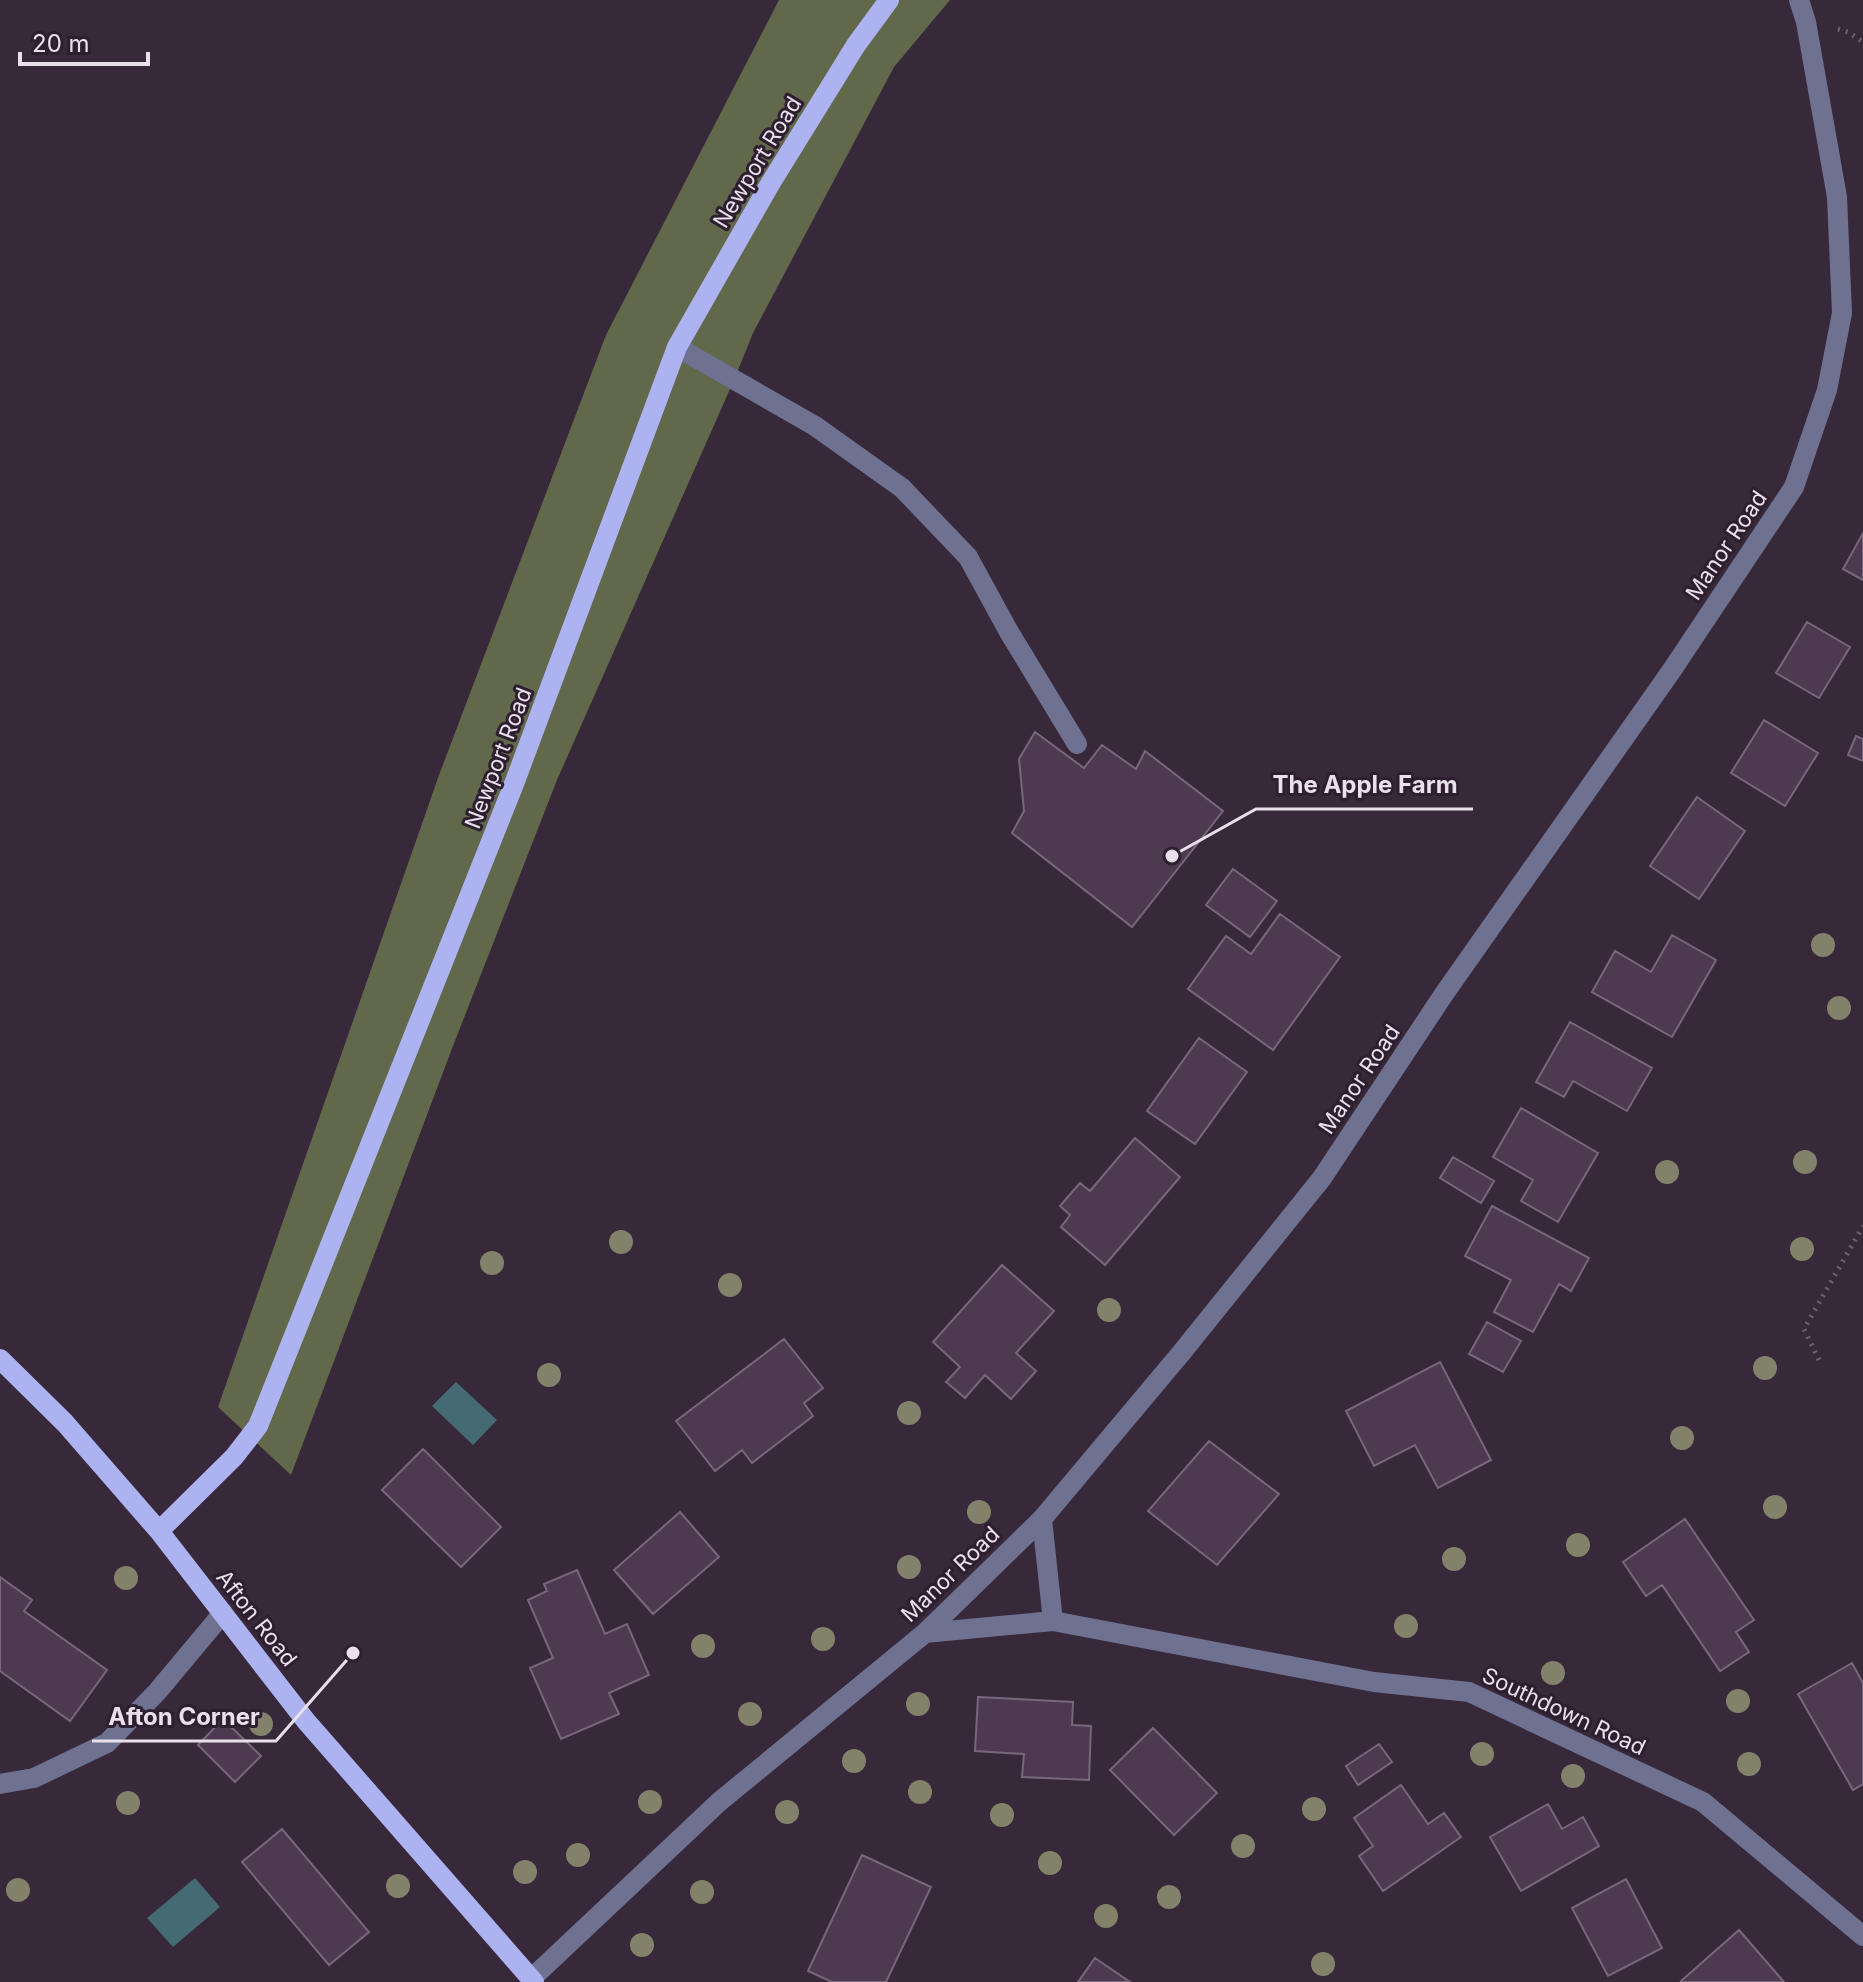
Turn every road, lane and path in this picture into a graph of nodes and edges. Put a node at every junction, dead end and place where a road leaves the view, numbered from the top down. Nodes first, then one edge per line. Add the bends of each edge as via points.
1 (889, 0) edge
2 (1799, 0) edge
3 (677, 347) junction
4 (1077, 744) dead end
5 (1863, 1226) edge
6 (0, 1359) edge
7 (1819, 1360) dead end
8 (1042, 1519) junction
9 (159, 1531) junction
10 (223, 1613) junction
11 (1053, 1621) junction
12 (925, 1633) junction
13 (0, 1784) edge
14 (1863, 1936) edge
15 (532, 1980) edge

1 - 3 main road, Newport Road via 770,184
2 - 8 street, Manor Road via 1837,197 1842,313 1827,390 1794,487 1322,1178
3 - 4 street via 815,426 902,488 968,557
3 - 9 main road, Newport Road via 514,784 258,1426
5 - 7 path via 1804,1329
6 - 9 main road, Afton Road via 65,1423
8 - 11 street
8 - 12 street, Manor Road
9 - 10 main road, Afton Road
10 - 13 street via 107,1743 34,1778
10 - 15 main road, Afton Road via 306,1721
11 - 12 street, Southdown Road
11 - 14 street, Southdown Road via 1374,1682 1469,1692 1703,1802
12 - 15 street, Manor Road via 719,1802

